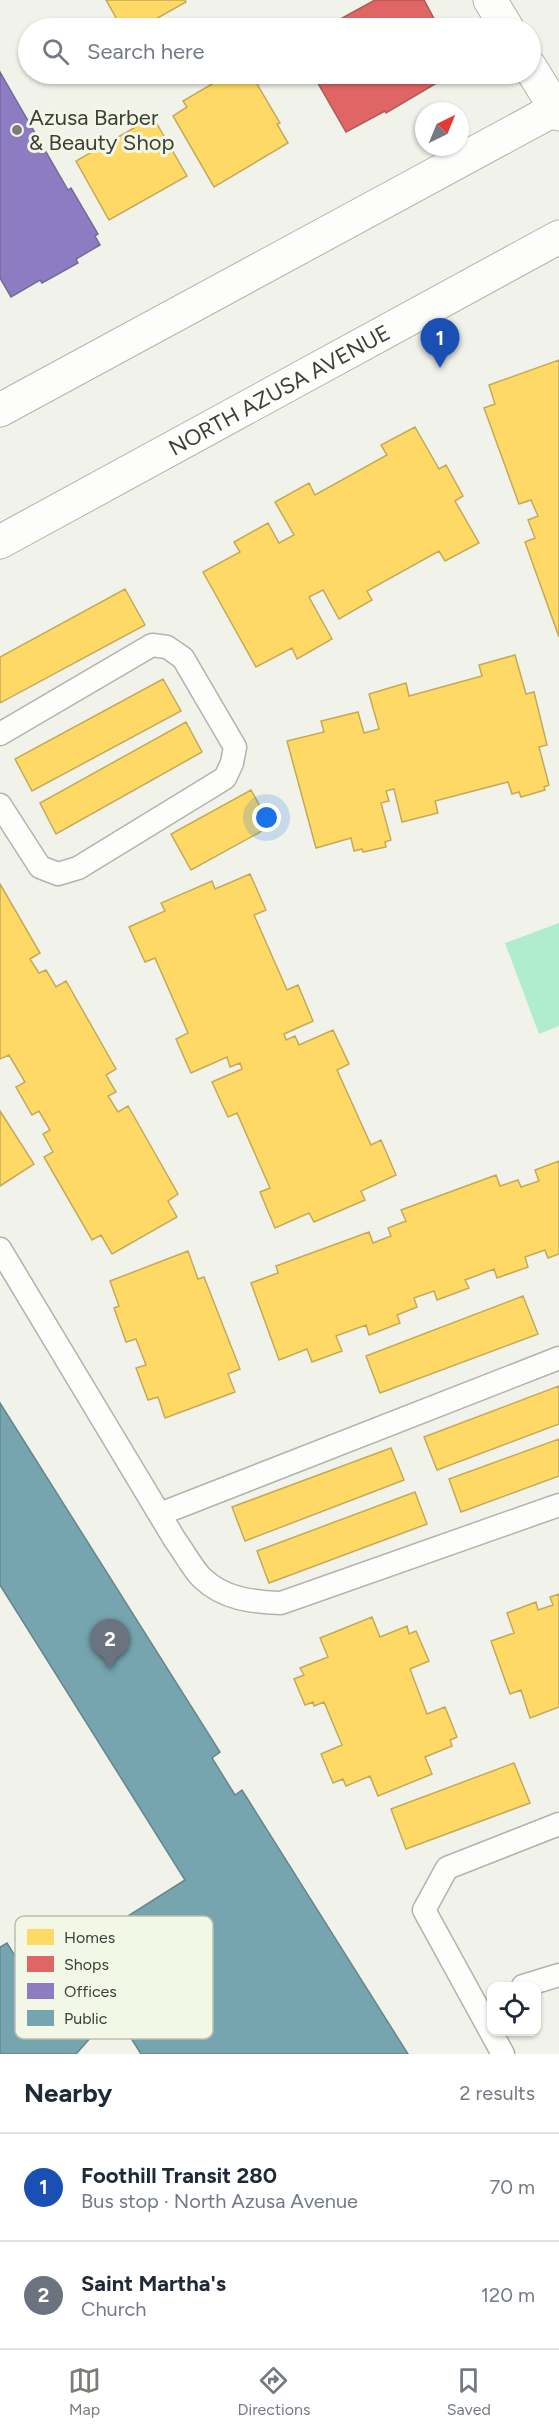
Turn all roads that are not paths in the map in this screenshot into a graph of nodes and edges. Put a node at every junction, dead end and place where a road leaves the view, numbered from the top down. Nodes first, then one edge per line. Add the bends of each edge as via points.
1 (490, 0) edge
2 (501, 18) edge
3 (541, 83) edge
4 (558, 110) edge
5 (559, 237) edge
6 (2, 403) edge
7 (0, 542) edge
8 (0, 734) edge
9 (0, 805) edge
10 (0, 1249) edge
11 (559, 1358) edge
12 (559, 1505) edge
13 (160, 1514) junction
14 (559, 1824) edge
15 (559, 1975) edge
16 (536, 1982) edge
17 (483, 1999) edge
18 (503, 2054) edge

1 - 2 main road
3 - 4 main road
4 - 6 main road
5 - 7 main road, NORTH AZUSA AVENUE
8 - 9 lane via 152,645 167,647 183,658 235,747 225,778 78,868 58,874 40,867
10 - 13 lane
11 - 13 lane
12 - 13 lane via 281,1603 228,1596 202,1578
14 - 17 lane via 447,1868 424,1910
15 - 16 lane
17 - 18 lane

